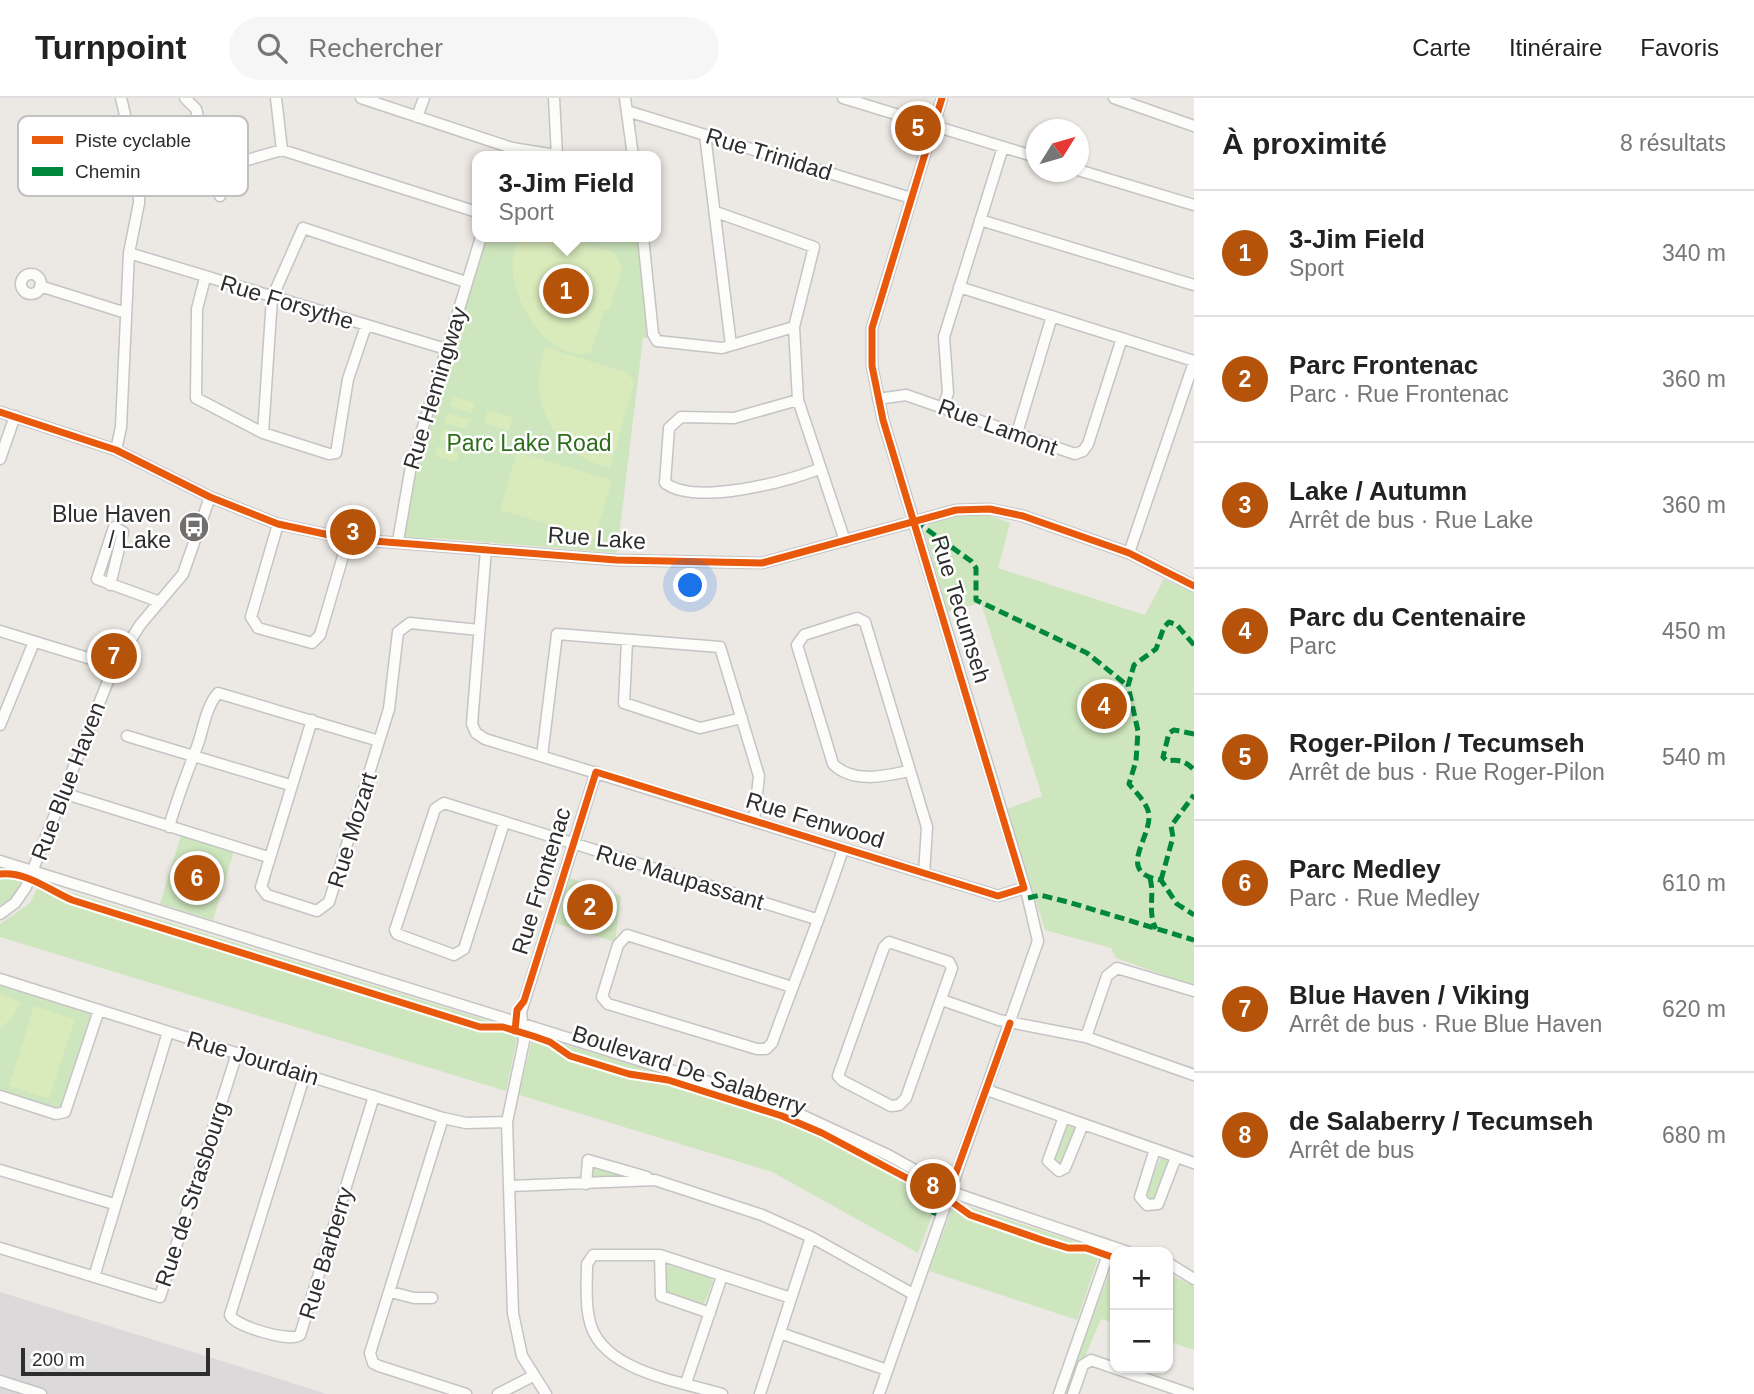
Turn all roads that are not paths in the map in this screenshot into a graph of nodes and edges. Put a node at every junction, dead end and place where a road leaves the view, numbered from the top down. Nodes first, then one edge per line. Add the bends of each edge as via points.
1 (121, 98) edge
2 (185, 98) edge
3 (276, 98) edge
4 (361, 98) edge
5 (424, 98) edge
6 (554, 98) edge
7 (625, 98) edge
8 (843, 98) edge
9 (942, 98) edge
10 (1114, 98) edge
11 (627, 111) junction
12 (125, 116) edge
13 (198, 116) edge
14 (417, 117) junction
15 (934, 126) junction
16 (1194, 126) edge
17 (705, 135) junction
18 (1003, 147) junction
19 (282, 150) junction
20 (528, 151) edge
21 (556, 151) edge
22 (632, 151) edge
23 (1026, 154) edge
24 (248, 160) edge
25 (1089, 173) edge
26 (139, 196) edge
27 (911, 198) junction
28 (1194, 205) edge
29 (472, 210) edge
30 (716, 212) junction
31 (981, 220) junction
32 (479, 242) edge
33 (644, 242) edge
34 (129, 253) junction
35 (205, 278) junction
36 (466, 282) junction
37 (1194, 285) edge
38 (40, 286) dead end
39 (959, 287) junction
40 (272, 298) junction
41 (126, 313) junction
42 (1052, 316) junction
43 (366, 326) junction
44 (794, 327) junction
45 (1122, 338) junction
46 (732, 345) junction
47 (446, 349) junction
48 (1194, 362) edge
49 (878, 399) junction
50 (798, 400) junction
51 (943, 407) junction
52 (0, 412) edge
53 (15, 416) junction
54 (262, 433) junction
55 (1017, 433) junction
56 (116, 450) junction
57 (0, 459) edge
58 (819, 469) junction
59 (210, 497) junction
60 (915, 520) junction
61 (278, 524) junction
62 (348, 539) junction
63 (398, 541) junction
64 (845, 541) junction
65 (486, 549) junction
66 (1129, 553) junction
67 (110, 585) junction
68 (1194, 585) edge
69 (160, 602) junction
70 (480, 630) junction
71 (0, 631) edge
72 (627, 641) junction
73 (34, 642) junction
74 (114, 666) junction
75 (742, 718) junction
76 (312, 720) junction
77 (0, 724) edge
78 (127, 736) dead end
79 (379, 741) junction
80 (193, 756) junction
81 (542, 756) junction
82 (909, 771) junction
83 (596, 772) junction
84 (290, 785) junction
85 (63, 793) junction
86 (754, 821) junction
87 (504, 823) junction
88 (169, 827) junction
89 (573, 843) junction
90 (843, 849) junction
91 (268, 858) junction
92 (0, 861) edge
93 (33, 871) junction
94 (924, 874) junction
95 (1024, 888) junction
96 (0, 914) edge
97 (816, 919) junction
98 (0, 979) edge
99 (792, 987) junction
100 (1194, 991) edge
101 (942, 1000) junction
102 (99, 1010) junction
103 (1010, 1023) junction
104 (523, 1024) junction
105 (168, 1032) junction
106 (1086, 1037) junction
107 (237, 1053) junction
108 (1193, 1071) edge
109 (305, 1074) junction
110 (987, 1090) junction
111 (0, 1096) edge
112 (374, 1096) junction
113 (1063, 1117) junction
114 (443, 1118) junction
115 (507, 1122) junction
116 (1083, 1124) junction
117 (1155, 1149) junction
118 (1176, 1157) junction
119 (1194, 1163) edge
120 (0, 1170) edge
121 (655, 1180) junction
122 (586, 1184) junction
123 (511, 1186) junction
124 (951, 1189) junction
125 (114, 1205) junction
126 (811, 1237) junction
127 (1111, 1246) junction
128 (1114, 1247) edge
129 (0, 1248) edge
130 (660, 1255) junction
131 (1173, 1266) edge
132 (1173, 1272) edge
133 (722, 1276) junction
134 (94, 1277) junction
135 (1191, 1277) edge
136 (391, 1292) junction
137 (913, 1294) junction
138 (432, 1298) dead end
139 (791, 1298) junction
140 (710, 1313) junction
141 (780, 1333) junction
142 (887, 1370) junction
143 (533, 1376) junction
144 (0, 1381) edge
145 (687, 1383) junction
146 (41, 1394) edge
147 (466, 1394) edge
148 (498, 1394) edge
149 (546, 1394) edge
150 (722, 1394) edge
151 (760, 1394) edge
152 (879, 1394) edge
153 (1059, 1394) edge
154 (1073, 1394) edge
155 (1190, 1394) edge

1 - 12 street
2 - 13 street
3 - 19 street
4 - 14 street
5 - 14 street
6 - 21 street
7 - 11 street
8 - 15 street
9 - 15 street, Rue Tecumseh
10 - 16 street
11 - 17 street, Rue Trinidad
11 - 22 street
14 - 20 street
15 - 18 street
15 - 27 street, Rue Tecumseh
17 - 27 street, Rue Trinidad
17 - 30 street
18 - 23 street
18 - 31 street
19 - 24 street
19 - 29 street
25 - 28 street
26 - 34 street
27 - 49 street, Rue Tecumseh via 872,328
30 - 44 street via 814,247
30 - 46 street
31 - 37 street
31 - 39 street
32 - 36 street, Rue Hemingway
33 - 46 street via 656,340 722,348
34 - 35 street, Rue Forsythe
34 - 41 street
35 - 40 street, Rue Forsythe
35 - 54 street via 197,309 196,398
36 - 40 street via 303,228
36 - 47 street, Rue Hemingway
38 - 41 street
39 - 42 street
39 - 51 street via 944,337 948,393
40 - 43 street, Rue Forsythe
40 - 54 street
41 - 56 street
42 - 45 street
42 - 55 street
43 - 47 street, Rue Forsythe
43 - 54 street via 348,379 336,453
44 - 46 street
44 - 50 street
45 - 48 street
45 - 55 street, Rue Lamont via 1083,451 1074,454
47 - 63 street, Rue Hemingway via 411,466
48 - 66 street
49 - 51 street, Rue Lamont via 906,395
49 - 60 street, Rue Tecumseh
50 - 58 street
50 - 58 street via 734,418 681,417 669,428 665,483 679,490 748,489
51 - 55 street, Rue Lamont
52 - 53 street, Rue Lake
53 - 56 street, Rue Lake
53 - 57 street
56 - 59 street, Rue Lake
58 - 64 street
59 - 61 street, Rue Lake
59 - 69 street, Rue Blue Haven via 189,563
60 - 64 street, Rue Lake
60 - 66 street, Rue Lake via 956,510 1006,511
60 - 95 street, Rue Tecumseh
61 - 62 street, Rue Lake
61 - 62 street via 251,617 258,628 312,643 320,635
62 - 63 street, Rue Lake
63 - 65 street, Rue Lake
64 - 65 street, Rue Lake via 762,563 739,564
65 - 70 street, Rue Fenwood
66 - 68 street, Rue Lake
67 - 67 street via 123,532 114,527 97,579
67 - 69 street
69 - 74 street, Rue Blue Haven
70 - 79 street, Rue Mozart via 410,623 398,632 389,709
70 - 81 street, Rue Fenwood via 472,724 476,733
71 - 73 street
72 - 75 street via 720,646
72 - 75 street via 624,703 700,728
72 - 81 street via 557,634
73 - 74 street
73 - 77 street
74 - 85 street, Rue Blue Haven
75 - 86 street via 759,776
76 - 79 street
76 - 80 street via 218,693 211,701
76 - 84 street, Rue Mozart
78 - 80 street
79 - 91 street, Rue Mozart via 330,902 324,909 317,911 262,892
80 - 84 street
80 - 88 street
81 - 83 street, Rue Fenwood
82 - 82 street via 866,622 857,618 804,635 797,645 833,764 873,779
82 - 94 street via 926,827
83 - 86 street, Rue Fenwood
83 - 89 street, Rue Frontenac
84 - 91 street, Rue Mozart
85 - 88 street
85 - 93 street, Rue Blue Haven
86 - 90 street, Rue Fenwood
87 - 87 street, Rue Maupassant via 439,805 397,934 454,955 464,949
87 - 89 street, Rue Maupassant
88 - 91 street
89 - 97 street, Rue Maupassant
89 - 104 street, Rue Frontenac via 521,1012
90 - 94 street, Rue Fenwood
90 - 97 street
92 - 93 street, Boulevard De Salaberry
93 - 96 street, Rue Blue Haven via 20,897
93 - 104 street, Boulevard De Salaberry
94 - 95 street, Rue Fenwood via 998,896
95 - 103 street, Rue Tecumseh via 1038,941
97 - 99 street
98 - 102 street, Rue Jourdain
99 - 99 street via 766,1049 608,1004 602,997 618,945 626,935
100 - 106 street via 1117,968 1107,976
101 - 101 street via 952,968 949,962 890,942 884,947 838,1076 891,1106 899,1105
101 - 103 street
102 - 105 street, Rue Jourdain
102 - 111 street via 65,1112 56,1114
103 - 106 street
103 - 110 street, Rue Tecumseh
104 - 115 street, Rue Frontenac via 524,1041
104 - 124 street, Boulevard De Salaberry via 787,1107
105 - 107 street, Rue Jourdain
105 - 125 street
106 - 108 street
107 - 109 street, Rue Jourdain
107 - 134 street, Rue de Strasbourg via 160,1297
109 - 112 street, Rue Jourdain
109 - 112 street, Rue Barberry via 230,1315 236,1323 290,1339 300,1335
110 - 113 street
110 - 124 street, Rue Tecumseh
112 - 114 street, Rue Jourdain
113 - 116 street
113 - 116 street via 1048,1161 1059,1171 1065,1168
114 - 115 street, Rue Jourdain via 466,1123
114 - 136 street
115 - 123 street, Rue Frontenac
116 - 117 street
117 - 118 street
117 - 118 street via 1140,1197 1147,1205 1158,1204
118 - 119 street
120 - 125 street
121 - 122 street
121 - 122 street via 588,1160
121 - 126 street via 762,1215
122 - 123 street
123 - 143 street, Rue Frontenac via 513,1313 522,1356
124 - 127 street, Boulevard De Salaberry
124 - 137 street, Rue Tecumseh
125 - 134 street
126 - 137 street
126 - 139 street
127 - 128 street, Boulevard De Salaberry
127 - 153 street
129 - 134 street, Rue de Strasbourg
130 - 133 street
130 - 140 street via 661,1296
130 - 145 street via 593,1255 587,1264 589,1320 596,1338 623,1364
131 - 135 street
132 - 135 street
133 - 139 street
133 - 140 street
136 - 138 street
136 - 147 street via 370,1353 373,1363
137 - 142 street, Rue Tecumseh
139 - 141 street
140 - 145 street
141 - 142 street
141 - 151 street
142 - 152 street, Rue Tecumseh
143 - 148 street
143 - 149 street, Rue Frontenac
144 - 146 street
145 - 150 street
154 - 155 street via 1084,1364 1090,1360

